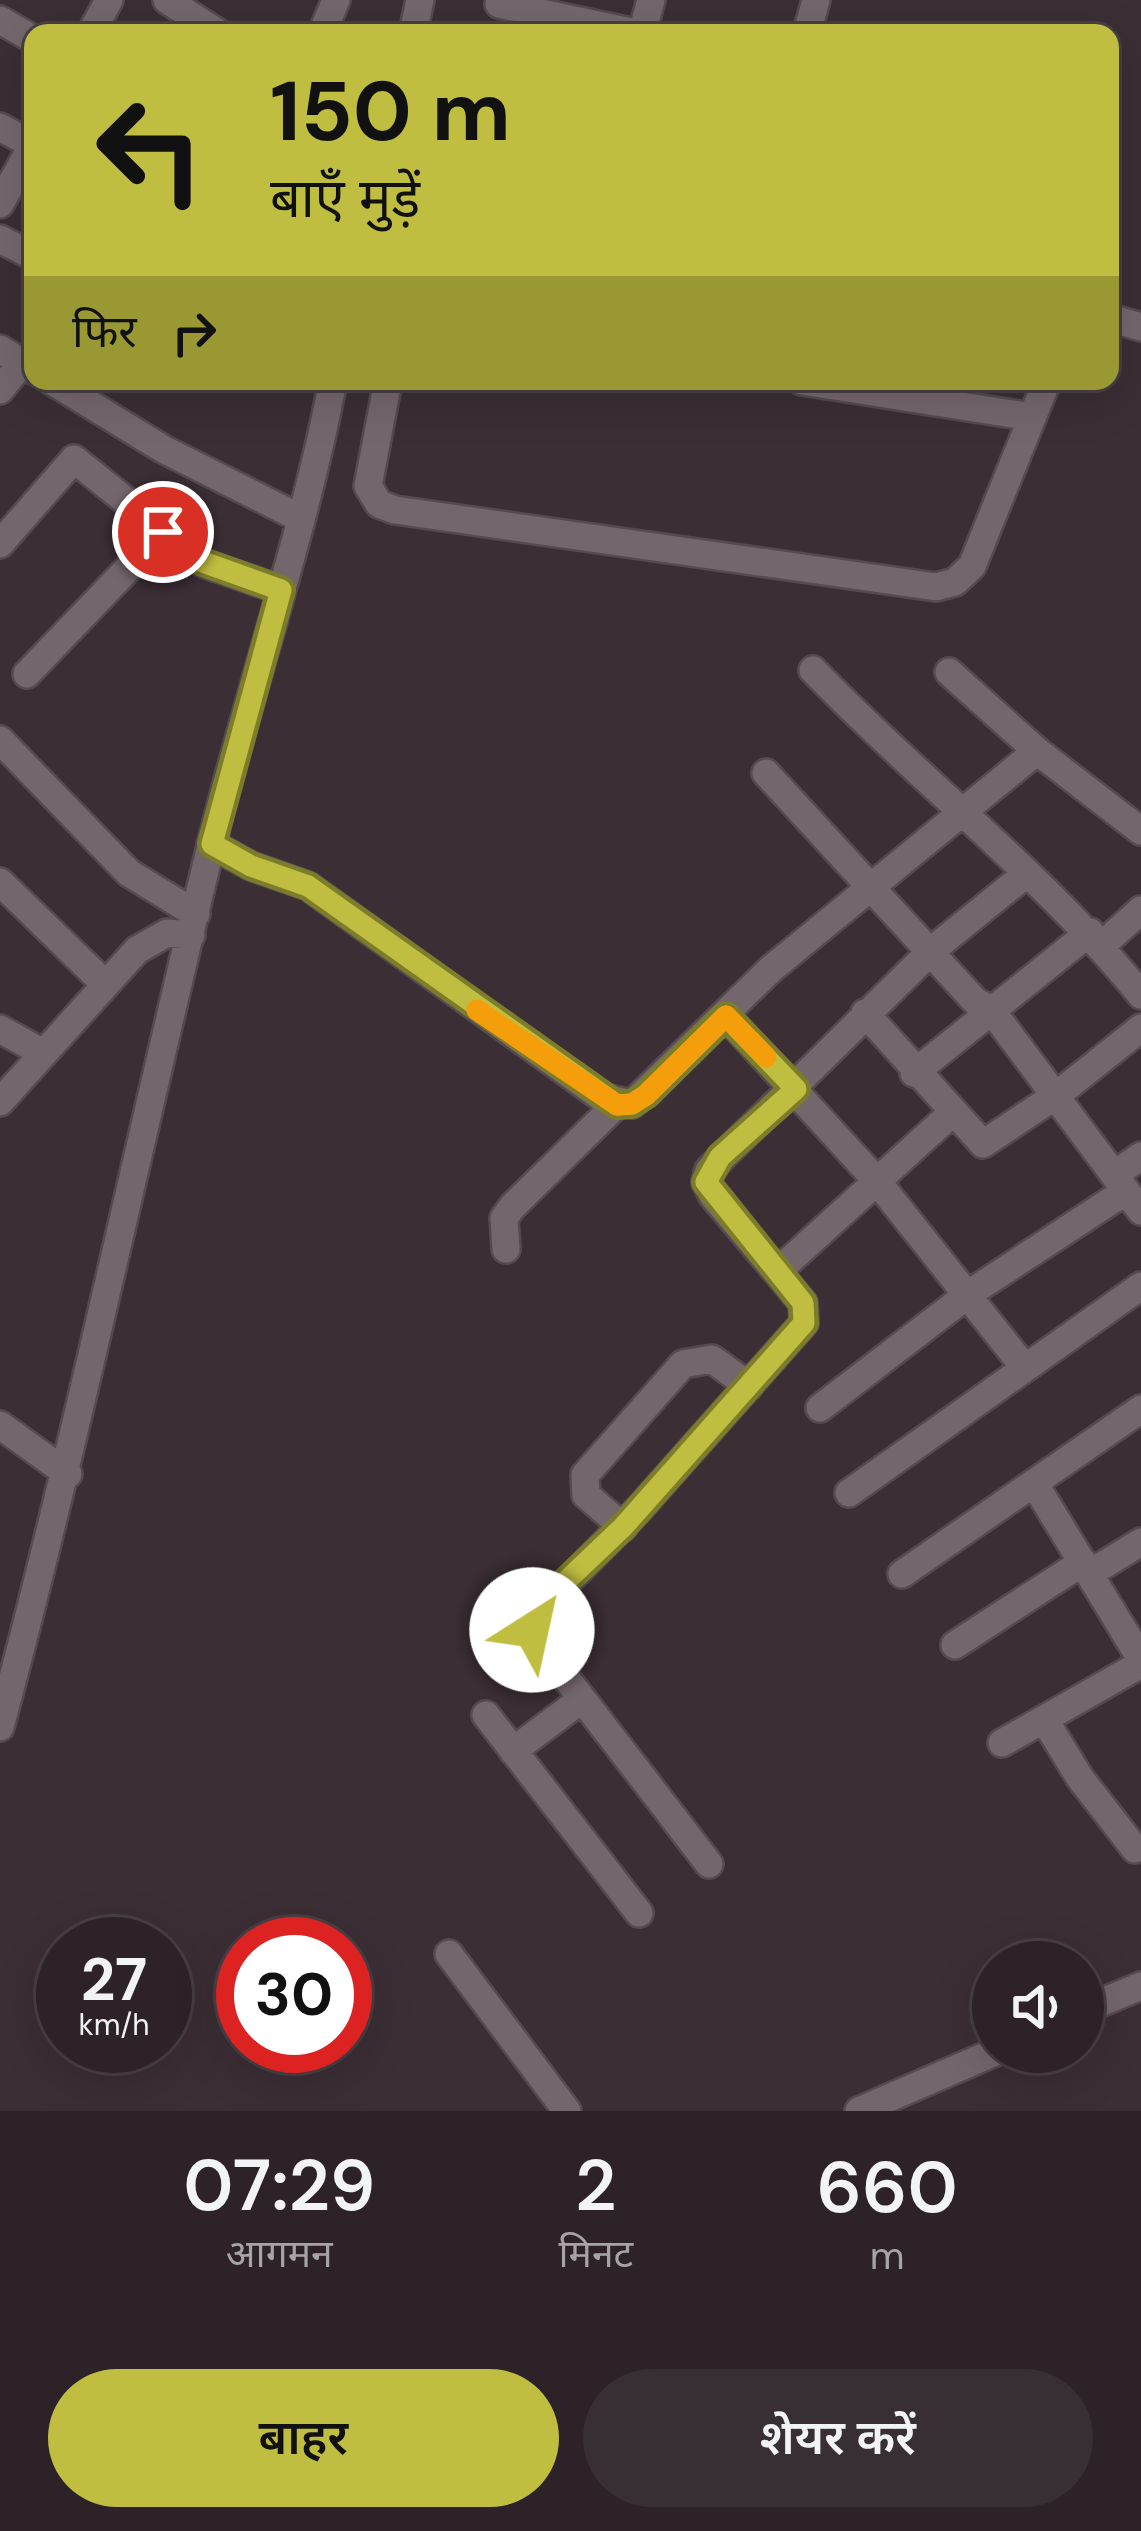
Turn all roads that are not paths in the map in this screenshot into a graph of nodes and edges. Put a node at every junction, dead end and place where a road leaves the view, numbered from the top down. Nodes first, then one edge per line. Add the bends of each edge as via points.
1 (167, 0) edge
2 (500, 2) edge
3 (568, 17) edge
4 (204, 24) edge
5 (599, 24) edge
6 (24, 160) edge
7 (0, 204) edge
8 (18, 360) edge
9 (0, 390) edge
10 (67, 390) edge
11 (331, 390) edge
12 (386, 390) edge
13 (860, 390) edge
14 (1042, 390) edge
15 (1032, 417) junction
16 (298, 517) junction
17 (163, 532) junction
18 (0, 544) edge
19 (281, 590) junction
20 (813, 670) dead end
21 (949, 672) dead end
22 (27, 674) dead end
23 (0, 740) edge
24 (1036, 751) junction
25 (766, 773) dead end
26 (963, 815) junction
27 (1141, 831) edge
28 (212, 844) junction
29 (1026, 874) junction
30 (0, 882) edge
31 (869, 889) junction
32 (1141, 910) edge
33 (194, 925) junction
34 (1096, 939) junction
35 (931, 951) junction
36 (104, 982) junction
37 (1141, 994) edge
38 (992, 1011) junction
39 (865, 1013) junction
40 (726, 1016) junction
41 (1141, 1028) edge
42 (0, 1029) edge
43 (43, 1053) junction
44 (914, 1073) junction
45 (796, 1089) junction
46 (1058, 1094) junction
47 (0, 1102) edge
48 (617, 1105) junction
49 (951, 1114) junction
50 (1141, 1156) edge
51 (876, 1180) junction
52 (1127, 1192) edge
53 (506, 1249) dead end
54 (777, 1272) junction
55 (1141, 1286) edge
56 (970, 1293) junction
57 (1025, 1368) junction
58 (749, 1386) junction
59 (820, 1408) dead end
60 (1141, 1409) edge
61 (0, 1425) edge
62 (68, 1474) junction
63 (1034, 1483) junction
64 (849, 1493) dead end
65 (623, 1527) junction
66 (1141, 1542) edge
67 (1086, 1568) junction
68 (902, 1574) dead end
69 (955, 1645) dead end
70 (1141, 1661) edge
71 (581, 1700) junction
72 (486, 1715) dead end
73 (1044, 1719) junction
74 (0, 1727) edge
75 (1002, 1743) dead end
76 (514, 1751) junction
77 (1135, 1849) dead end
78 (710, 1864) dead end
79 (639, 1913) dead end
80 (449, 1954) dead end
81 (1141, 1986) edge
82 (1104, 2002) edge
83 (972, 2062) edge
84 (567, 2111) edge
85 (859, 2111) edge

1 - 4 street
2 - 3 street
3 - 5 street
6 - 7 street
8 - 9 street
10 - 16 street
11 - 16 street
12 - 15 street via 368,486 394,511 936,587 972,566
13 - 15 street
14 - 15 street
16 - 19 street
17 - 18 street via 74,459
17 - 19 street via 203,562
17 - 22 street
19 - 28 street
20 - 26 street
21 - 24 street
23 - 33 street via 129,873
24 - 26 street
24 - 27 street
25 - 31 street
26 - 29 street
26 - 31 street
28 - 33 street
28 - 48 street via 308,886
29 - 34 street
29 - 35 street
30 - 36 street
31 - 35 street
31 - 40 street
32 - 34 street
33 - 36 street via 151,939
33 - 62 street
34 - 37 street
34 - 38 street
35 - 38 street
35 - 39 street
36 - 43 street
38 - 44 street
38 - 46 street
39 - 44 street
39 - 45 street
40 - 45 street
40 - 48 street via 646,1095
41 - 46 street
42 - 43 street
43 - 47 street
44 - 49 street
45 - 51 street
45 - 54 street via 720,1157 706,1182
46 - 49 street via 983,1144
46 - 52 street
48 - 53 street via 512,1206 504,1218
49 - 51 street
50 - 52 street
51 - 54 street
51 - 56 street
52 - 56 street
54 - 58 street via 807,1314
55 - 57 street
56 - 57 street
56 - 59 street
57 - 64 street
58 - 65 street
58 - 65 street via 705,1358 683,1364 582,1483
60 - 63 street
61 - 62 street
62 - 74 street
63 - 67 street
63 - 68 street
65 - 71 street via 531,1618
66 - 67 street
67 - 69 street
67 - 70 street
70 - 73 street
71 - 76 street
71 - 78 street
72 - 76 street
73 - 75 street
73 - 77 street
76 - 79 street
80 - 84 street
81 - 82 street
83 - 85 street

